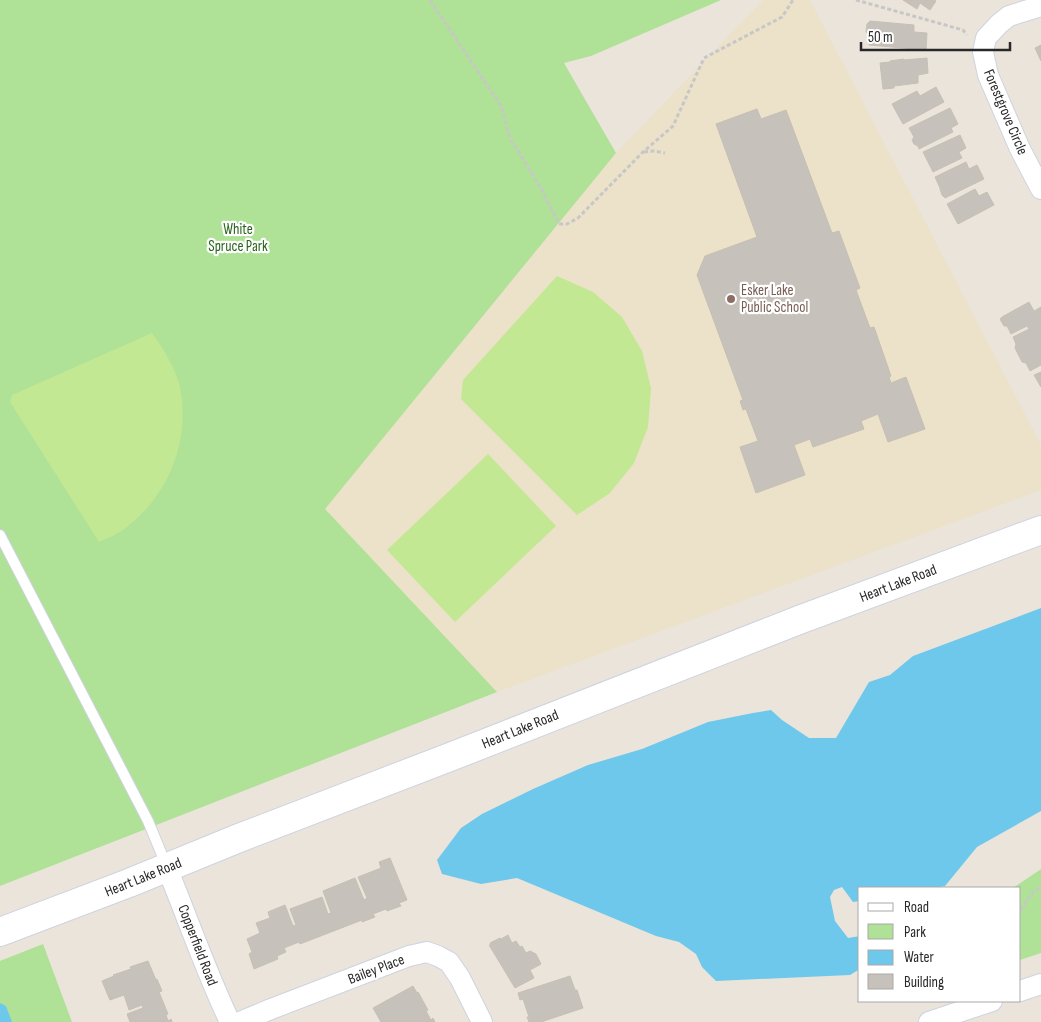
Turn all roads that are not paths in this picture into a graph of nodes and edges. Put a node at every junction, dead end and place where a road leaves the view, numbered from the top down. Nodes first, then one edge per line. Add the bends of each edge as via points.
1 (1041, 6) edge
2 (1041, 189) edge
3 (1041, 530) edge
4 (0, 535) edge
5 (167, 868) junction
6 (0, 932) edge
7 (1041, 984) edge
8 (1021, 992) edge
9 (989, 1002) edge
10 (230, 1022) edge
11 (240, 1022) edge
12 (482, 1022) edge
13 (929, 1022) edge

1 - 2 street, Forestgrove Circle via 1009,16 986,38 982,52 988,75 1016,141
3 - 5 street, Heart Lake Road via 799,620
4 - 5 lane via 148,821
5 - 6 street, Heart Lake Road
5 - 10 street, Copperfield Road
7 - 8 street
9 - 13 street
11 - 12 street, Bailey Place via 409,956 427,952 449,962

